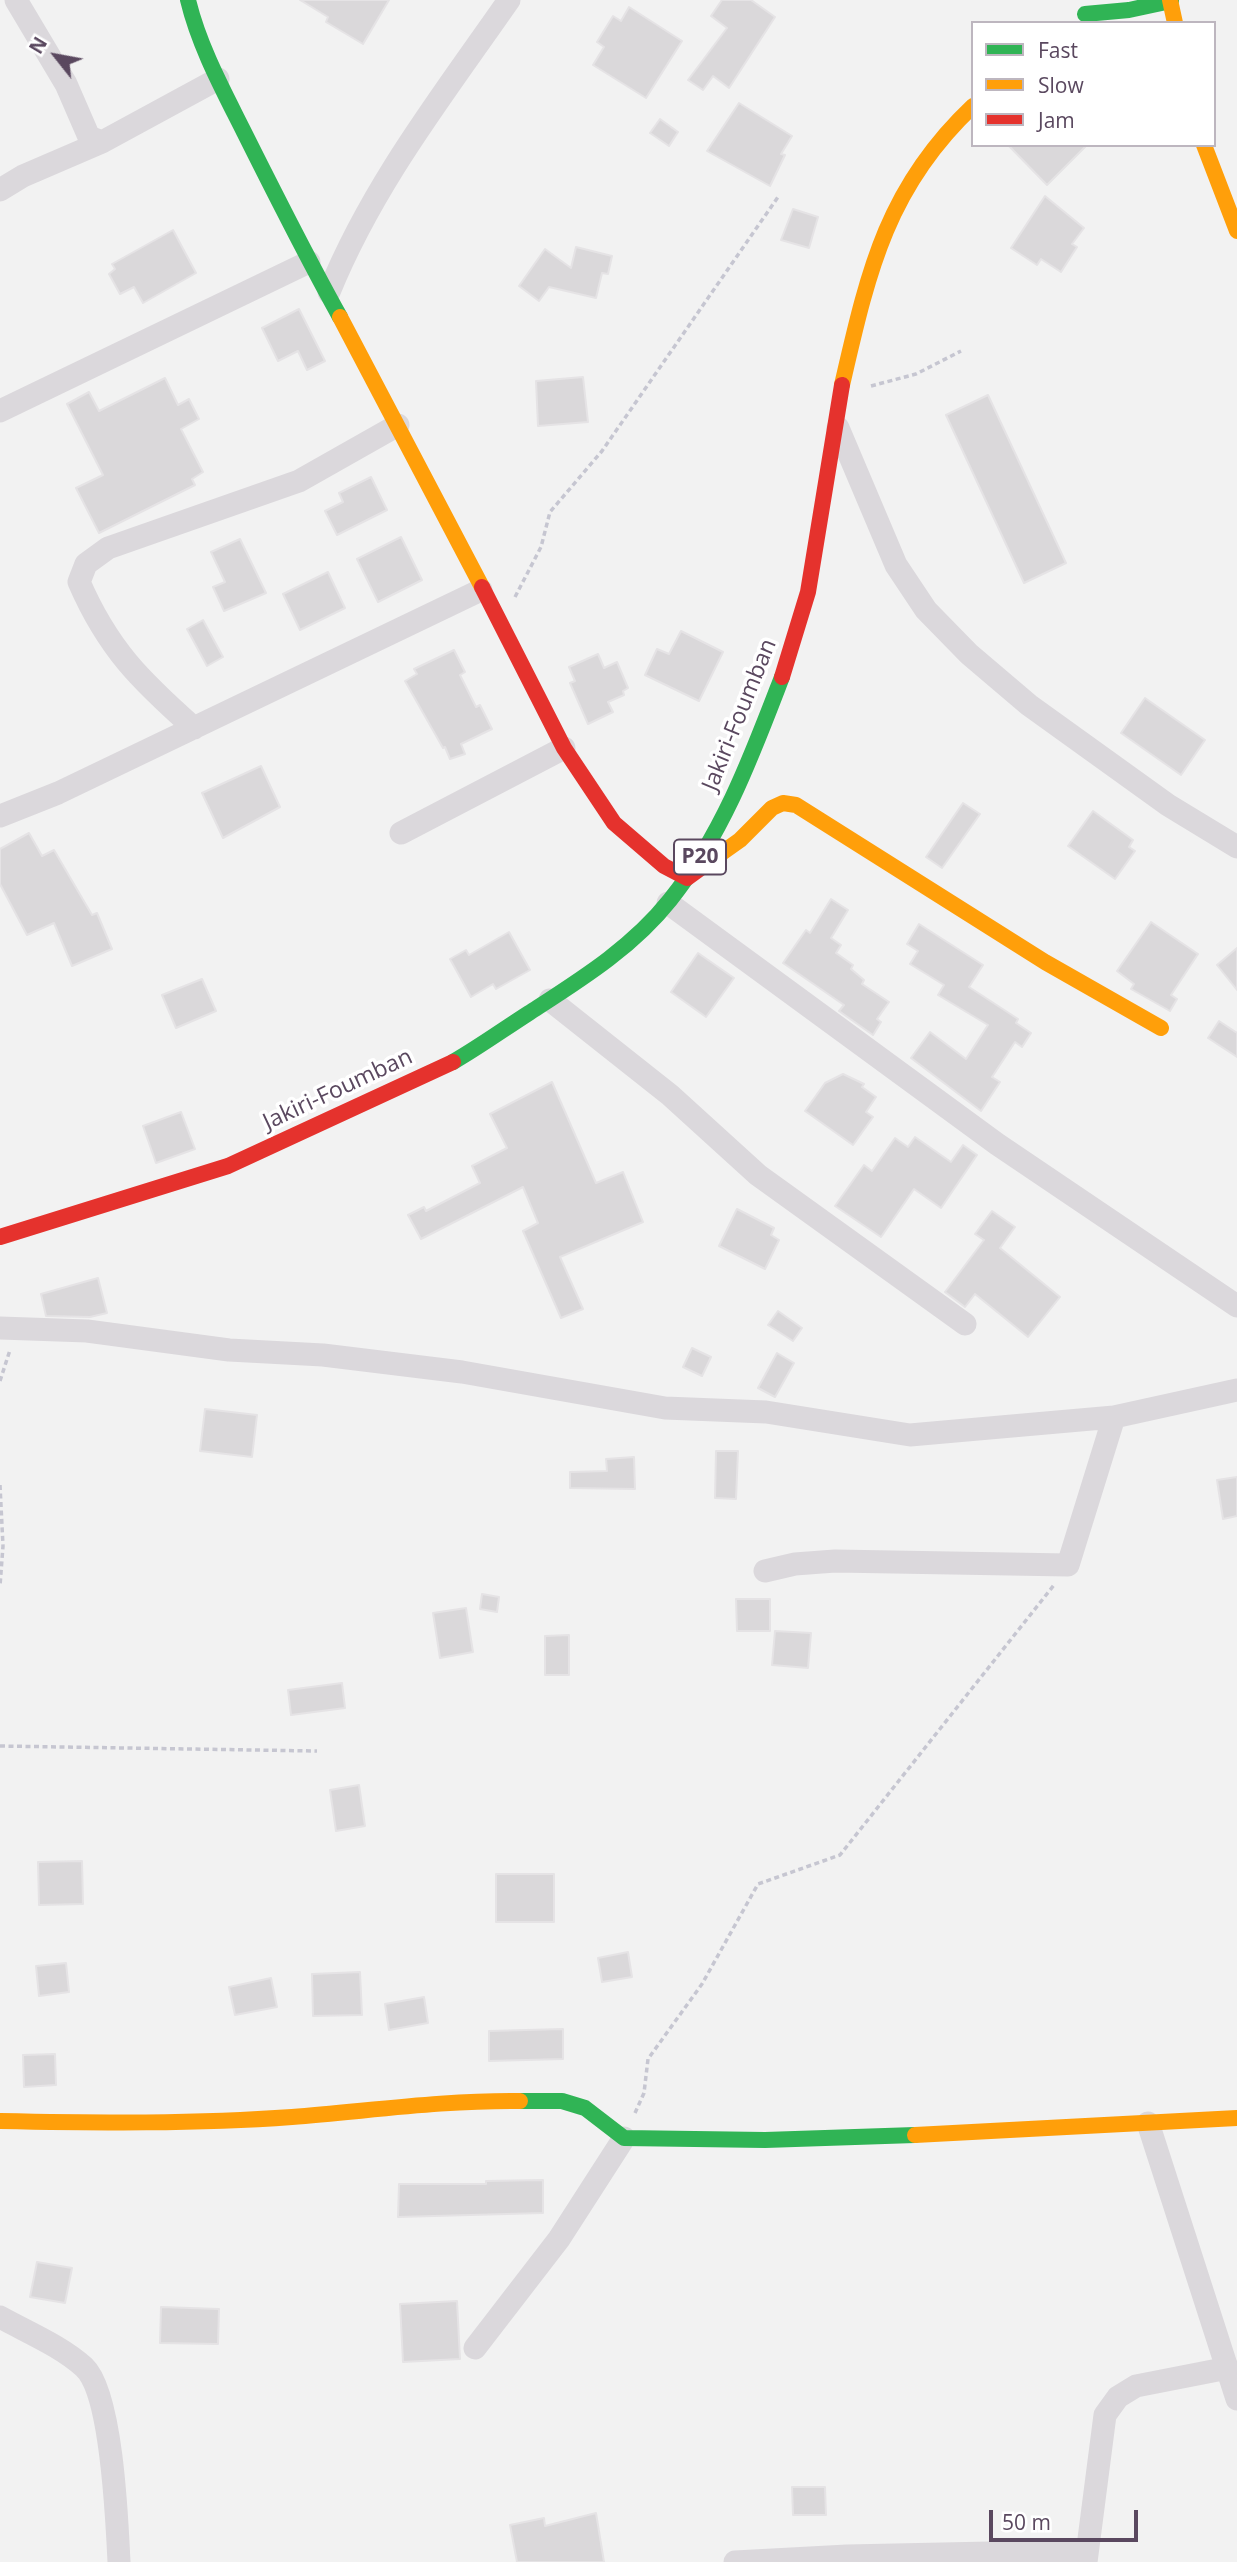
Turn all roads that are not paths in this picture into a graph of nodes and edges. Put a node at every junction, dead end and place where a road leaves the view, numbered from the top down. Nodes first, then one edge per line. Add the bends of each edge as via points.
1 (16, 0) edge
2 (188, 0) edge
3 (509, 0) edge
4 (1095, 0) edge
5 (1170, 1) edge
6 (1079, 18) edge
7 (1175, 21) edge
8 (218, 79) junction
9 (971, 108) edge
10 (103, 142) junction
11 (1205, 147) edge
12 (0, 190) edge
13 (1237, 230) edge
14 (309, 262) junction
15 (328, 292) junction
16 (0, 411) edge
17 (834, 419) junction
18 (398, 425) junction
19 (481, 590) junction
20 (194, 728) junction
21 (565, 748) junction
22 (0, 816) edge
23 (401, 833) dead end
24 (1237, 847) edge
25 (687, 878) junction
26 (668, 903) junction
27 (550, 1000) junction
28 (1161, 1028) dead end
29 (0, 1237) edge
30 (1237, 1306) edge
31 (965, 1324) dead end
32 (8, 1329) edge
33 (1237, 1390) edge
34 (1114, 1417) junction
35 (765, 1571) dead end
36 (1237, 2118) edge
37 (0, 2121) edge
38 (1148, 2123) junction
39 (624, 2138) junction
40 (0, 2317) edge
41 (475, 2348) dead end
42 (1228, 2368) junction
43 (1237, 2399) edge
44 (1085, 2557) edge
45 (120, 2562) edge
46 (735, 2562) edge

1 - 10 street via 66,84 89,137
2 - 8 main road
3 - 15 street via 395,162
4 - 6 main road
5 - 6 main road
5 - 7 main road
8 - 10 street
8 - 14 main road
9 - 17 main road, Jakiri-Foumban / P20 via 942,135 912,176 885,228 865,285
10 - 12 street
11 - 13 main road
14 - 15 main road
14 - 16 street
15 - 18 main road
17 - 24 street via 896,565 926,610 1029,705 1168,805
17 - 25 main road, Jakiri-Foumban / P20 via 808,592 793,647 741,783
18 - 19 main road
18 - 20 street via 299,481 108,548 86,564 79,582 110,642 137,677
19 - 20 street
19 - 21 main road
20 - 22 street
21 - 23 street
21 - 25 main road via 614,823 664,866
25 - 26 main road, Jakiri-Foumban / P20
25 - 28 main road via 740,840 772,808 783,803 796,805 1045,962
26 - 27 main road, Jakiri-Foumban / P20 via 625,947
26 - 30 street via 996,1143
27 - 29 main road, Jakiri-Foumban / P20 via 455,1061 228,1166
27 - 31 street via 670,1095 758,1175
32 - 34 street via 88,1331 229,1350 323,1355 462,1372 665,1408 766,1412 909,1435
33 - 34 street
34 - 35 street via 1068,1565 835,1561
36 - 38 main road
37 - 39 main road via 118,2124 292,2117 461,2101 562,2101 585,2108
38 - 39 main road via 765,2140
38 - 42 street
39 - 41 street via 558,2239
40 - 45 street via 85,2368 97,2386
42 - 43 street
42 - 44 street via 1136,2386 1118,2397 1105,2416
44 - 46 street via 847,2556

